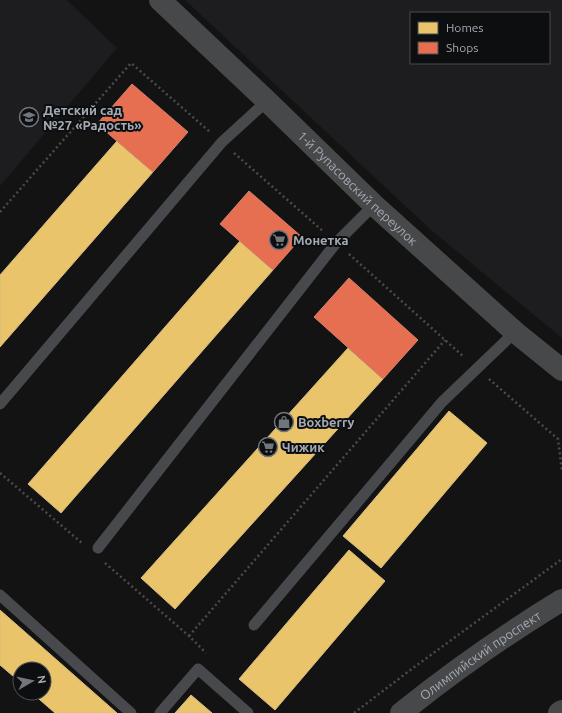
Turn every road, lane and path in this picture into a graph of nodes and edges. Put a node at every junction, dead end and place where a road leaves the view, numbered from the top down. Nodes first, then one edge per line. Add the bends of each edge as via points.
1 (160, 0) edge
2 (266, 101) junction
3 (222, 142) junction
4 (374, 205) junction
5 (0, 212) edge
6 (336, 243) junction
7 (515, 332) junction
8 (445, 340) junction
9 (477, 369) junction
10 (562, 370) edge
11 (0, 404) edge
12 (562, 471) edge
13 (0, 472) edge
14 (92, 548) joint
15 (562, 559) edge
16 (105, 564) dead end
17 (0, 595) edge
18 (562, 600) edge
19 (254, 625) dead end
20 (562, 711) edge
21 (131, 713) edge
22 (160, 713) edge
23 (248, 713) edge
24 (354, 713) edge
25 (400, 713) edge
26 (559, 713) edge

1 - 2 street, 1-й Рупасовский переулок
2 - 3 lane
2 - 4 street, 1-й Рупасовский переулок
3 - 5 path via 131,63
3 - 6 path
3 - 11 lane
4 - 6 lane
4 - 7 street, 1-й Рупасовский переулок
6 - 8 path
6 - 14 lane
7 - 9 lane
7 - 10 street, 1-й Рупасовский переулок
8 - 9 path
8 - 16 path via 189,636
9 - 12 path via 558,439
9 - 19 lane via 442,402
13 - 14 path
15 - 24 path
17 - 21 lane
18 - 25 street, Олимпийский проспект via 524,623
20 - 26 street
22 - 23 lane via 198,669

